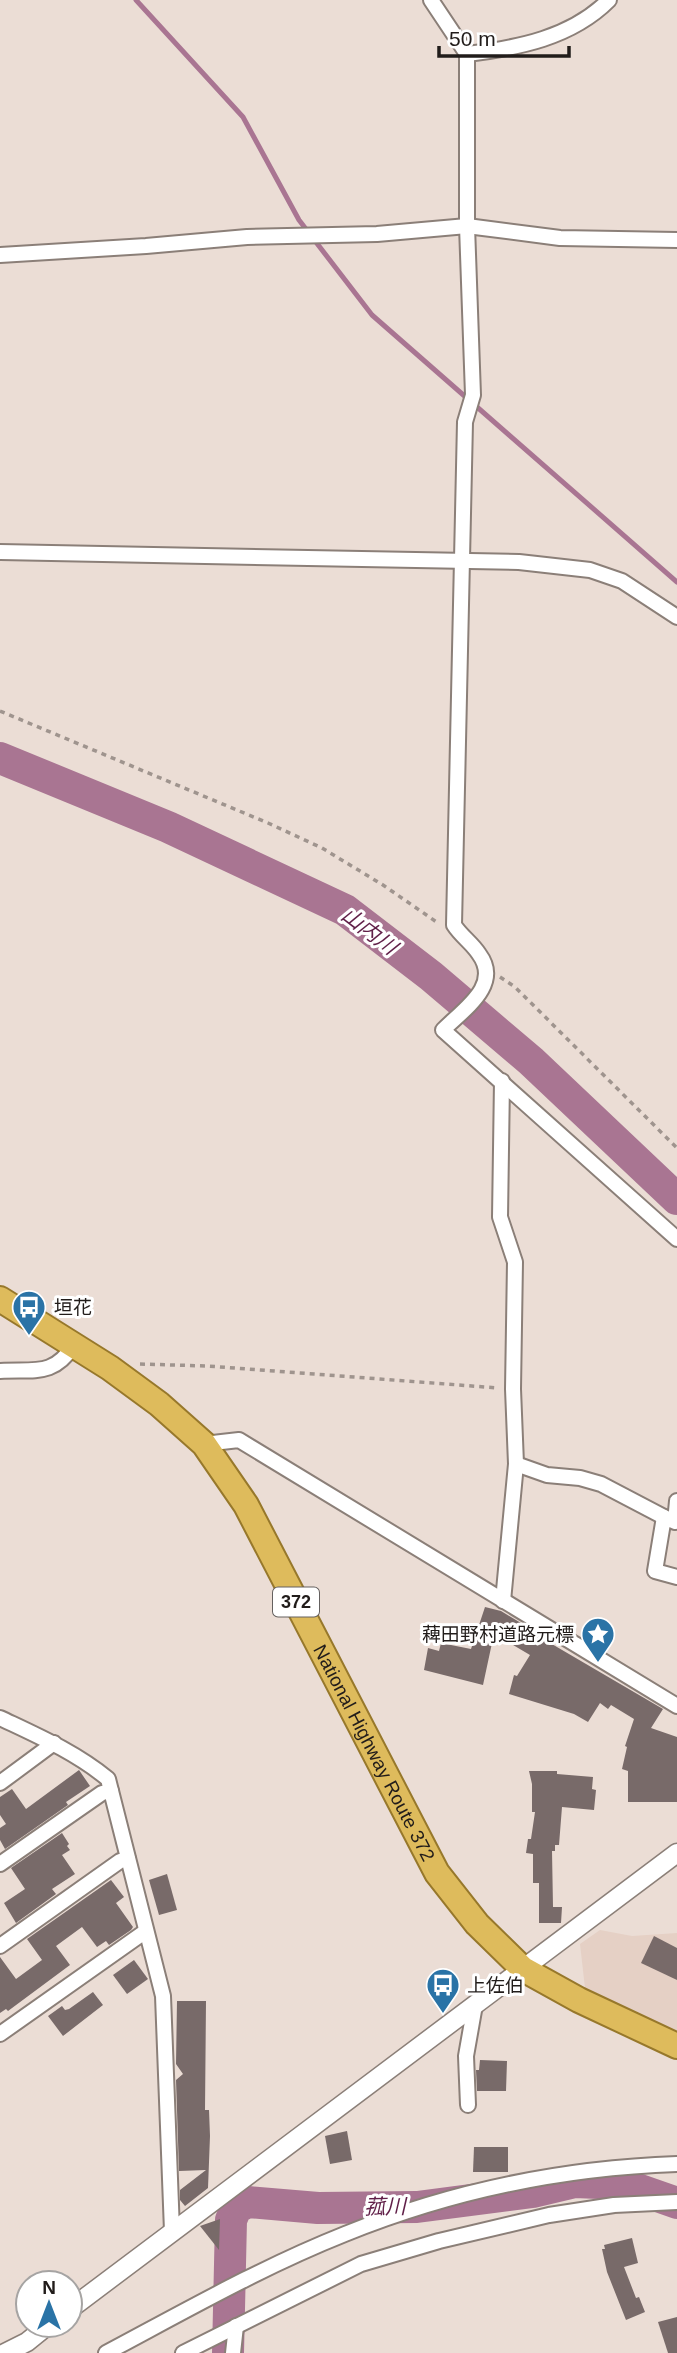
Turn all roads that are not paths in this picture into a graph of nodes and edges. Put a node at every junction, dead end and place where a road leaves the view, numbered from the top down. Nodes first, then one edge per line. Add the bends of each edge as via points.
1 (431, 0) edge
2 (608, 0) edge
3 (467, 54) junction
4 (467, 226) junction
5 (677, 240) edge
6 (0, 254) edge
7 (0, 552) edge
8 (462, 560) junction
9 (677, 617) edge
10 (502, 1081) junction
11 (677, 1239) edge
12 (0, 1298) edge
13 (74, 1345) junction
14 (0, 1371) edge
15 (204, 1444) junction
16 (516, 1464) junction
17 (677, 1501) edge
18 (664, 1517) junction
19 (677, 1577) edge
20 (503, 1601) junction
21 (677, 1706) edge
22 (0, 1718) edge
23 (54, 1743) junction
24 (0, 1783) edge
25 (111, 1791) junction
26 (677, 1853) edge
27 (128, 1859) junction
28 (0, 1864) edge
29 (146, 1931) junction
30 (0, 1946) edge
31 (523, 1969) junction
32 (475, 2005) junction
33 (0, 2034) edge
34 (677, 2046) edge
35 (468, 2105) dead end
36 (677, 2164) edge
37 (677, 2202) edge
38 (173, 2231) junction
39 (84, 2298) edge
40 (236, 2326) junction
41 (31, 2339) edge
42 (192, 2351) edge
43 (5, 2353) edge
44 (106, 2353) edge
45 (233, 2353) edge

1 - 3 street
2 - 3 street via 595,14 543,40
3 - 4 street
4 - 5 street via 560,239
4 - 6 street
4 - 8 street via 473,395 465,422
7 - 8 street
8 - 9 street via 590,570 622,581
8 - 10 street via 454,925 488,970 484,988 443,1030
10 - 11 street
10 - 16 street via 500,1217 514,1262
12 - 13 highway, National Highway Route 372 / 372
13 - 14 street via 63,1361 50,1368
13 - 15 highway, National Highway Route 372 / 372 via 159,1404
15 - 20 street via 239,1440
15 - 31 highway, National Highway Route 372 / 372 via 246,1504 437,1873 477,1924
16 - 18 street via 547,1475 601,1484
16 - 20 street
17 - 18 street via 675,1522
18 - 19 street via 656,1571
20 - 21 street
22 - 23 street
23 - 24 street
23 - 25 street via 108,1779
25 - 27 street
25 - 28 street
26 - 31 street
27 - 29 street
27 - 30 street
29 - 33 street
29 - 38 street via 163,1996
31 - 32 street
31 - 34 highway, National Highway Route 372 / 372
32 - 35 street via 466,2056
32 - 38 street
36 - 44 street via 572,2172 415,2208 253,2275
37 - 40 street via 588,2209 439,2241 361,2264
38 - 39 street
40 - 42 street
40 - 45 street
41 - 43 street

